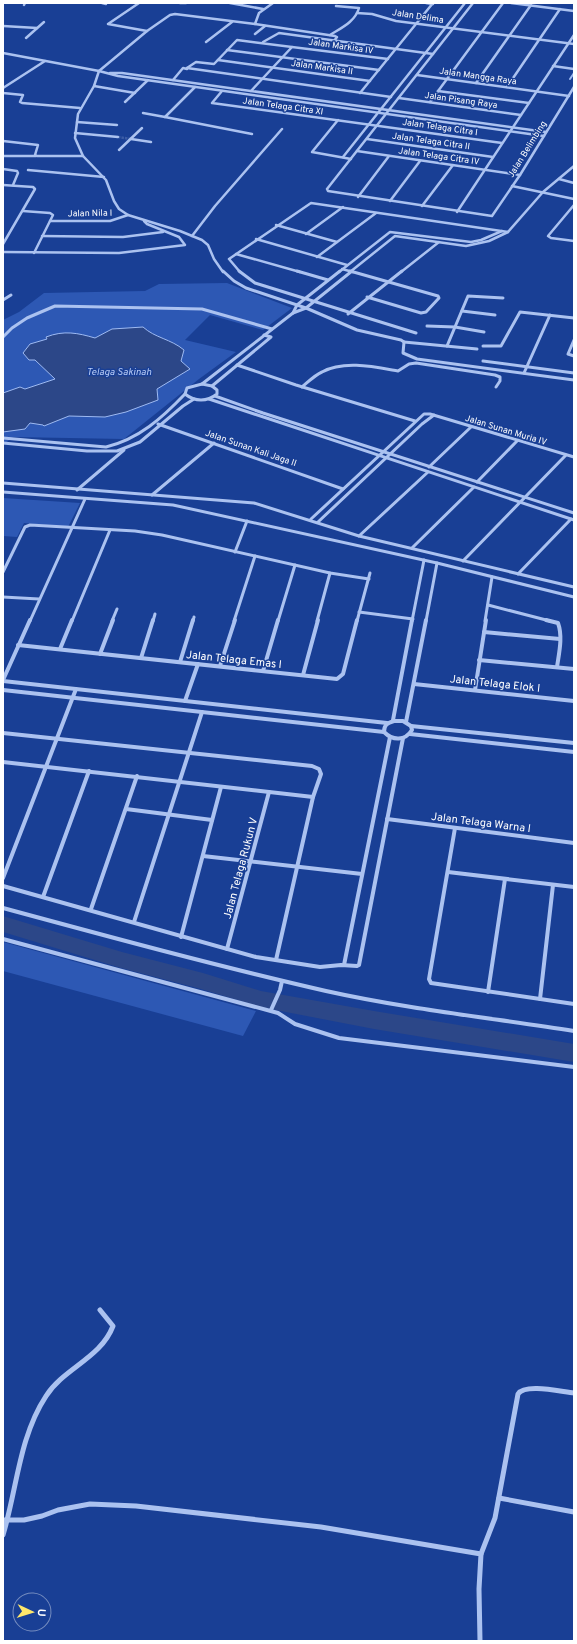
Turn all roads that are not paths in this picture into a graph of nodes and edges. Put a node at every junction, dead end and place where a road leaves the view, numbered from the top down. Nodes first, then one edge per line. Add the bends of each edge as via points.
1 (102, 3) edge
2 (139, 3) edge
3 (180, 3) edge
4 (186, 3) edge
5 (230, 3) edge
6 (273, 3) edge
7 (363, 3) edge
8 (426, 3) edge
9 (465, 3) edge
10 (473, 3) edge
11 (503, 3) edge
12 (511, 3) edge
13 (106, 4) dead end
14 (433, 4) edge
15 (531, 5) junction
16 (336, 6) dead end
17 (359, 8) junction
18 (263, 9) junction
19 (560, 9) junction
20 (574, 11) edge
21 (357, 13) junction
22 (44, 22) dead end
23 (232, 22) junction
24 (255, 24) junction
25 (416, 24) junction
26 (3, 26) edge
27 (265, 26) junction
28 (37, 28) junction
29 (446, 28) junction
30 (453, 28) junction
31 (147, 31) junction
32 (482, 32) junction
33 (255, 34) dead end
34 (330, 35) junction
35 (574, 35) edge
36 (510, 36) junction
37 (26, 38) dead end
38 (540, 39) junction
39 (334, 41) junction
40 (206, 42) dead end
41 (263, 42) junction
42 (568, 43) junction
43 (574, 44) edge
44 (292, 47) junction
45 (396, 49) junction
46 (227, 50) junction
47 (3, 53) edge
48 (425, 53) junction
49 (433, 54) junction
50 (283, 57) junction
51 (388, 59) junction
52 (218, 60) junction
53 (45, 61) junction
54 (553, 66) junction
55 (187, 68) junction
56 (272, 68) junction
57 (574, 69) edge
58 (379, 70) junction
59 (99, 71) junction
60 (110, 73) junction
61 (417, 75) junction
62 (262, 79) junction
63 (447, 79) junction
64 (148, 80) junction
65 (173, 80) junction
66 (370, 81) junction
67 (476, 83) junction
68 (94, 86) junction
69 (195, 87) junction
70 (507, 87) junction
71 (574, 87) edge
72 (3, 88) edge
73 (222, 91) junction
74 (251, 91) junction
75 (438, 91) junction
76 (536, 91) junction
77 (3, 93) edge
78 (135, 93) junction
79 (360, 93) junction
80 (569, 96) junction
81 (391, 97) junction
82 (399, 98) junction
83 (125, 102) dead end
84 (430, 102) junction
85 (529, 103) junction
86 (80, 108) junction
87 (381, 109) junction
88 (389, 110) junction
89 (378, 112) junction
90 (144, 114) dead end
91 (386, 114) junction
92 (521, 115) junction
93 (165, 117) junction
94 (338, 120) junction
95 (77, 122) junction
96 (117, 125) dead end
97 (369, 125) junction
98 (377, 126) junction
99 (142, 128) dead end
100 (512, 128) junction
101 (282, 129) dead end
102 (510, 131) junction
103 (75, 133) junction
104 (252, 134) dead end
105 (545, 134) junction
106 (118, 137) tunnel mouth
107 (131, 139) junction
108 (367, 139) junction
109 (3, 141) edge
110 (151, 142) dead end
111 (502, 143) junction
112 (119, 150) dead end
113 (357, 152) junction
114 (3, 156) edge
115 (36, 156) junction
116 (83, 156) junction
117 (389, 156) junction
118 (343, 157) junction
119 (493, 157) junction
120 (351, 159) junction
121 (420, 161) junction
122 (453, 165) junction
123 (574, 166) edge
124 (3, 169) edge
125 (28, 170) dead end
126 (484, 170) junction
127 (520, 175) junction
128 (104, 177) junction
129 (558, 179) junction
130 (574, 182) edge
131 (3, 185) edge
132 (13, 185) junction
133 (512, 186) junction
134 (543, 192) junction
135 (358, 197) junction
136 (574, 200) edge
137 (390, 202) junction
138 (574, 205) edge
139 (422, 206) junction
140 (343, 207) junction
141 (23, 210) junction
142 (457, 212) junction
143 (376, 213) junction
144 (128, 215) junction
145 (144, 220) junction
146 (50, 221) junction
147 (276, 225) junction
148 (503, 231) junction
149 (508, 231) junction
150 (166, 232) junction
151 (306, 234) junction
152 (42, 236) junction
153 (192, 236) junction
154 (256, 239) junction
155 (481, 240) junction
156 (574, 241) edge
157 (337, 242) junction
158 (439, 242) junction
159 (484, 243) junction
160 (3, 244) edge
161 (3, 252) edge
162 (34, 253) junction
163 (236, 254) junction
164 (318, 257) junction
165 (347, 265) junction
166 (342, 269) junction
167 (351, 271) junction
168 (328, 280) junction
169 (387, 282) junction
170 (10, 295) dead end
171 (367, 297) junction
172 (503, 298) dead end
173 (304, 299) junction
174 (3, 300) edge
175 (313, 302) junction
176 (297, 305) junction
177 (306, 308) junction
178 (462, 311) junction
179 (293, 313) junction
180 (348, 314) junction
181 (495, 315) dead end
182 (550, 315) junction
183 (574, 318) edge
184 (427, 326) dead end
185 (454, 327) junction
186 (3, 329) edge
187 (272, 329) junction
188 (8, 331) junction
189 (484, 332) dead end
190 (416, 333) dead end
191 (4, 335) edge
192 (264, 335) junction
193 (574, 340) edge
194 (404, 342) junction
195 (447, 346) junction
196 (483, 346) dead end
197 (477, 349) dead end
198 (574, 356) edge
199 (484, 361) dead end
200 (237, 365) junction
201 (527, 366) junction
202 (524, 373) junction
203 (574, 373) edge
204 (574, 380) edge
205 (202, 384) junction
206 (212, 386) junction
207 (302, 387) junction
208 (496, 387) dead end
209 (186, 394) junction
210 (215, 396) junction
211 (194, 399) junction
212 (209, 399) junction
213 (434, 415) junction
214 (415, 421) junction
215 (153, 423) junction
216 (160, 424) junction
217 (471, 427) junction
218 (3, 438) edge
219 (518, 440) junction
220 (3, 443) edge
221 (214, 443) junction
222 (121, 444) junction
223 (125, 449) junction
224 (382, 452) junction
225 (390, 454) junction
226 (566, 455) junction
227 (378, 456) junction
228 (574, 457) edge
229 (385, 458) junction
230 (429, 467) junction
231 (428, 472) junction
232 (477, 482) junction
233 (3, 483) edge
234 (474, 487) junction
235 (343, 488) junction
236 (77, 490) junction
237 (3, 492) edge
238 (151, 496) junction
239 (524, 498) junction
240 (85, 499) junction
241 (520, 502) junction
242 (574, 514) edge
243 (311, 519) junction
244 (572, 519) edge
245 (247, 521) junction
246 (318, 522) junction
247 (72, 527) junction
248 (110, 530) junction
249 (359, 536) junction
250 (412, 548) junction
251 (235, 552) junction
252 (255, 556) junction
253 (424, 560) junction
254 (464, 561) junction
255 (437, 563) junction
256 (295, 565) junction
257 (3, 572) edge
258 (330, 573) junction
259 (370, 573) dead end
260 (518, 574) junction
261 (492, 577) junction
262 (369, 579) junction
263 (573, 586) edge
264 (3, 596) edge
265 (574, 597) edge
266 (39, 599) junction
267 (488, 605) junction
268 (117, 609) dead end
269 (359, 612) junction
270 (155, 614) dead end
271 (194, 618) dead end
272 (413, 619) junction
273 (484, 632) junction
274 (560, 639) junction
275 (18, 645) junction
276 (60, 649) junction
277 (100, 654) junction
278 (141, 658) junction
279 (479, 660) junction
280 (180, 662) junction
281 (198, 664) junction
282 (220, 666) junction
283 (557, 668) junction
284 (574, 669) edge
285 (263, 670) junction
286 (303, 675) junction
287 (3, 680) edge
288 (414, 684) junction
289 (76, 689) junction
290 (3, 690) edge
291 (475, 690) junction
292 (72, 698) junction
293 (574, 700) edge
294 (185, 701) junction
295 (202, 712) junction
296 (393, 720) junction
297 (387, 722) junction
298 (406, 722) junction
299 (411, 726) junction
300 (384, 732) junction
301 (3, 733) edge
302 (410, 734) junction
303 (390, 737) junction
304 (56, 738) junction
305 (403, 738) junction
306 (574, 743) edge
307 (190, 752) junction
308 (574, 752) edge
309 (3, 762) edge
310 (46, 766) junction
311 (89, 771) junction
312 (137, 776) junction
313 (181, 782) junction
314 (221, 786) junction
315 (269, 792) junction
316 (313, 798) junction
317 (126, 810) junction
318 (169, 814) junction
319 (386, 819) junction
320 (212, 820) junction
321 (455, 828) junction
322 (574, 843) edge
323 (203, 856) junction
324 (251, 862) junction
325 (298, 867) junction
326 (448, 872) junction
327 (362, 874) junction
328 (3, 878) edge
329 (505, 879) junction
330 (553, 885) junction
331 (3, 886) edge
332 (574, 887) edge
333 (43, 897) junction
334 (3, 908) edge
335 (91, 909) junction
336 (134, 922) junction
337 (181, 937) junction
338 (3, 939) edge
339 (228, 949) junction
340 (276, 960) junction
341 (344, 964) junction
342 (282, 981) junction
343 (488, 992) junction
344 (540, 999) junction
345 (574, 1004) edge
346 (271, 1010) junction
347 (574, 1031) edge
348 (574, 1067) edge
349 (100, 1310) dead end
350 (574, 1393) edge
351 (500, 1498) junction
352 (574, 1512) edge
353 (6, 1520) edge
354 (3, 1535) edge
355 (481, 1554) junction
356 (480, 1641) edge

1 - 13 street
2 - 31 street via 108,24
3 - 4 street
5 - 18 street
6 - 18 street
7 - 17 street
8 - 14 street
9 - 29 street
10 - 30 street
11 - 32 street
12 - 15 street
14 - 25 street
15 - 19 street
15 - 36 street
16 - 17 street
17 - 21 street
18 - 24 street
19 - 20 street
19 - 38 street
21 - 25 street, Jalan Delima
21 - 34 street
22 - 28 street
23 - 24 street
23 - 31 street via 172,14
23 - 40 street
24 - 27 street
25 - 29 street, Jalan Delima
25 - 45 street
26 - 28 street
27 - 33 street
27 - 34 street
28 - 37 street
29 - 30 street, Jalan Delima
29 - 48 street
30 - 32 street, Jalan Delima
30 - 49 street
31 - 59 street
32 - 36 street, Jalan Delima
32 - 63 street
34 - 39 street via 336,37
35 - 42 street
36 - 38 street, Jalan Delima
36 - 67 street
38 - 42 street, Jalan Delima
38 - 70 street
39 - 41 street via 279,33
39 - 45 street
41 - 44 street, Jalan Markisa IV
41 - 46 street, Jalan Markisa IV via 236,40
42 - 43 street, Jalan Delima
42 - 54 street
44 - 50 street
44 - 51 street, Jalan Markisa IV
45 - 48 street
45 - 51 street
46 - 50 street
46 - 52 street
47 - 53 street
48 - 49 street
48 - 81 street
49 - 61 street
50 - 56 street
50 - 58 street
51 - 58 street
52 - 55 street, Jalan Markisa II via 213,64 195,62
52 - 56 street, Jalan Markisa II
53 - 59 street
53 - 72 street
54 - 57 street
54 - 76 street
55 - 62 street
55 - 65 street via 183,68
56 - 62 street
56 - 66 street, Jalan Markisa II
58 - 66 street
59 - 60 street
59 - 68 street
60 - 64 street
60 - 65 street
61 - 63 street, Jalan Mangga Raya
61 - 82 street
62 - 74 street
62 - 79 street
63 - 67 street, Jalan Mangga Raya
63 - 75 street
64 - 69 street
64 - 78 street
65 - 74 street
66 - 79 street
67 - 70 street, Jalan Mangga Raya
68 - 78 street
68 - 86 street
69 - 73 street
69 - 93 street
70 - 76 street, Jalan Mangga Raya
71 - 80 street, Jalan Belimbing
73 - 89 street
73 - 94 street, Jalan Telaga Citra XI via 212,103
74 - 87 street
75 - 84 street
75 - 85 street
76 - 80 street, Jalan Mangga Raya
76 - 85 street
77 - 86 street via 23,95 20,102 22,103
78 - 83 street
79 - 81 street
80 - 105 street, Jalan Belimbing
81 - 87 street
82 - 84 street, Jalan Pisang Raya
82 - 88 street
84 - 92 street, Jalan Pisang Raya
85 - 92 street
86 - 95 street
87 - 88 street
87 - 89 street
88 - 91 street
88 - 100 street
89 - 91 street
89 - 97 street
90 - 93 street
91 - 98 street
91 - 102 street
92 - 100 street
93 - 104 street
94 - 97 street, Jalan Telaga Citra XI
94 - 118 street via 312,152
95 - 96 street
95 - 103 street
97 - 98 street, Jalan Telaga Citra XI
97 - 118 street
98 - 108 street
98 - 111 street, Jalan Telaga Citra I
99 - 107 street
100 - 102 street
100 - 105 street
101 - 153 street
102 - 105 street
102 - 111 street
103 - 106 street
103 - 116 street
105 - 127 street, Jalan Belimbing
107 - 110 street
107 - 112 street
108 - 113 street
108 - 119 street, Jalan Telaga Citra II
109 - 115 street via 38,145
111 - 119 street
113 - 117 street, Jalan Telaga Citra IV
113 - 120 street
114 - 115 street
115 - 116 street
116 - 128 street
117 - 121 street, Jalan Telaga Citra IV
117 - 135 street
118 - 120 street
119 - 126 street
120 - 135 street via 327,189 330,192
121 - 122 street, Jalan Telaga Citra IV
121 - 137 street
122 - 126 street, Jalan Telaga Citra IV
122 - 139 street
123 - 129 street
124 - 132 street via 15,170 18,173
125 - 128 street
126 - 127 street, Jalan Telaga Citra IV
126 - 142 street
127 - 133 street, Jalan Belimbing
128 - 144 street via 110,186 116,206
129 - 130 street
129 - 134 street
131 - 132 street
132 - 141 street via 35,189
133 - 134 street
133 - 142 street, Jalan Belimbing via 491,216
134 - 136 street
134 - 149 street
135 - 137 street
137 - 139 street
138 - 156 street via 548,236
139 - 142 street
140 - 143 street
140 - 147 street via 311,203
140 - 151 street
141 - 146 street via 52,213
141 - 160 street
143 - 148 street
143 - 157 street
144 - 145 street
144 - 146 street, Jalan Nila I via 110,221
145 - 150 street via 147,224
145 - 153 street
146 - 152 street
147 - 151 street
147 - 154 street
148 - 149 street
148 - 155 street
149 - 159 street
150 - 152 street via 123,237
150 - 162 street via 182,239 185,245 119,252
151 - 157 street
152 - 162 street
153 - 176 street via 208,245 224,273 234,281 246,288
154 - 163 street
154 - 164 street
155 - 159 street
155 - 165 street via 467,242 390,232
157 - 164 street
158 - 159 street via 471,246
158 - 167 street via 395,236
158 - 169 street
161 - 162 street
163 - 168 street
163 - 173 street via 229,261 255,283
164 - 165 street
165 - 166 street
166 - 167 street
166 - 168 street
167 - 169 street
167 - 175 street
168 - 173 street
169 - 171 street
169 - 171 street via 438,296 439,300 426,312 421,313
170 - 174 street
171 - 180 street
172 - 178 street via 470,295
173 - 175 street
173 - 176 street
175 - 177 street
175 - 180 street
176 - 177 street
176 - 179 street
177 - 179 street
177 - 194 street via 357,330
178 - 181 street
178 - 185 street
179 - 187 street
180 - 190 street
182 - 183 street
182 - 196 street via 520,312 501,346
182 - 201 street
184 - 185 street
185 - 189 street
185 - 195 street
186 - 188 street
187 - 188 street via 202,309 55,306 46,308
187 - 192 street
188 - 191 street
192 - 200 street via 271,337
192 - 205 street
193 - 198 street via 568,354
194 - 195 street
194 - 202 street via 403,352 417,359
195 - 197 street
199 - 201 street
200 - 206 street
200 - 207 street
201 - 202 street
201 - 203 street
202 - 204 street
205 - 206 street
205 - 209 street via 187,388
206 - 210 street via 217,390
207 - 208 street via 321,372 332,368 363,364 398,371 416,363 495,375 500,377
207 - 214 street
209 - 211 street
209 - 215 street
210 - 212 street
210 - 224 street
211 - 212 street
211 - 216 street
212 - 227 street
213 - 214 street via 424,414
213 - 217 street, Jalan Sunan Muria IV
213 - 225 street
214 - 224 street
215 - 216 street, Jalan Sunan Kali Jaga II
215 - 222 street via 134,438
216 - 221 street, Jalan Sunan Kali Jaga II
216 - 223 street via 140,442
217 - 219 street, Jalan Sunan Muria IV
217 - 230 street
218 - 222 street via 106,447
219 - 226 street, Jalan Sunan Muria IV
219 - 232 street
220 - 223 street via 104,452
221 - 235 street, Jalan Sunan Kali Jaga II
221 - 238 street
222 - 223 street
223 - 236 street
224 - 225 street
224 - 227 street
225 - 229 street
225 - 230 street
226 - 228 street, Jalan Sunan Muria IV
226 - 239 street
227 - 229 street
227 - 235 street
229 - 231 street
229 - 246 street
230 - 232 street
231 - 234 street
231 - 249 street
232 - 239 street
233 - 236 street
234 - 241 street
234 - 250 street
235 - 243 street
236 - 238 street
237 - 240 street
238 - 243 street via 254,502
239 - 241 street
239 - 242 street
240 - 245 street via 173,505
240 - 247 street
241 - 244 street
241 - 254 street
243 - 246 street
244 - 260 street
245 - 251 street
245 - 253 street
246 - 249 street
247 - 248 street
247 - 257 street via 27,525
247 - 266 street
248 - 251 street via 162,535
248 - 276 street
249 - 250 street
250 - 254 street
251 - 252 street
252 - 256 street
252 - 282 street
253 - 255 street
253 - 272 street
254 - 260 street
255 - 261 street
255 - 288 street
256 - 258 street
256 - 285 street
258 - 262 street
258 - 286 street
259 - 262 street, Jalan Telaga Emas I
260 - 263 street
261 - 265 street
261 - 267 street
262 - 269 street, Jalan Telaga Emas I
264 - 266 street
266 - 275 street
267 - 273 street
267 - 274 street via 558,623
268 - 277 street
269 - 272 street
269 - 286 street, Jalan Telaga Emas I via 342,676 333,679
270 - 278 street
271 - 280 street
272 - 296 street
273 - 274 street
273 - 279 street
274 - 283 street
275 - 276 street, Jalan Telaga Emas I
275 - 287 street
276 - 277 street, Jalan Telaga Emas I
277 - 278 street, Jalan Telaga Emas I
278 - 280 street, Jalan Telaga Emas I
279 - 283 street
279 - 291 street
280 - 281 street, Jalan Telaga Emas I
281 - 282 street, Jalan Telaga Emas I
281 - 294 street
282 - 285 street, Jalan Telaga Emas I
283 - 284 street
285 - 286 street, Jalan Telaga Emas I
287 - 289 street
288 - 291 street, Jalan Telaga Elok I
288 - 298 street
289 - 292 street
289 - 294 street
290 - 292 street
291 - 293 street, Jalan Telaga Elok I
292 - 295 street
292 - 304 street
294 - 297 street
295 - 300 street
295 - 307 street
296 - 297 street
296 - 298 street
297 - 300 street
298 - 299 street
299 - 302 street
299 - 306 street
300 - 303 street
301 - 304 street
302 - 305 street
302 - 308 street
303 - 305 street
303 - 327 street
304 - 307 street
304 - 310 street
305 - 319 street
307 - 313 street
307 - 316 street via 316,767 321,772
309 - 310 street
310 - 311 street
310 - 328 street
311 - 312 street
311 - 333 street
312 - 313 street
312 - 317 street
313 - 314 street
313 - 318 street
314 - 315 street
314 - 320 street
315 - 316 street
315 - 324 street, Jalan Telaga Rukun V
316 - 325 street
317 - 318 street
317 - 335 street
318 - 320 street
318 - 336 street
319 - 321 street, Jalan Telaga Warna I
319 - 341 street via 359,965
320 - 323 street
321 - 322 street, Jalan Telaga Warna I
321 - 326 street
323 - 324 street
323 - 337 street
324 - 325 street
324 - 339 street, Jalan Telaga Rukun V
325 - 327 street
325 - 340 street
326 - 329 street
326 - 343 street via 429,979 437,985
327 - 341 street
329 - 330 street
329 - 343 street
330 - 332 street
330 - 344 street
331 - 333 street
333 - 335 street
334 - 342 street
335 - 336 street
336 - 337 street
337 - 339 street
338 - 346 street
339 - 340 street
340 - 341 street via 321,967
342 - 346 street
342 - 347 street via 375,1000
343 - 344 street
344 - 345 street
346 - 348 street via 295,1024 339,1038
349 - 353 street via 113,1326 112,1333 52,1387 37,1411
350 - 351 street via 529,1388 522,1388 519,1391
351 - 352 street
351 - 355 street
353 - 354 street
353 - 355 street via 24,1520 90,1504 136,1506 321,1527
355 - 356 street

